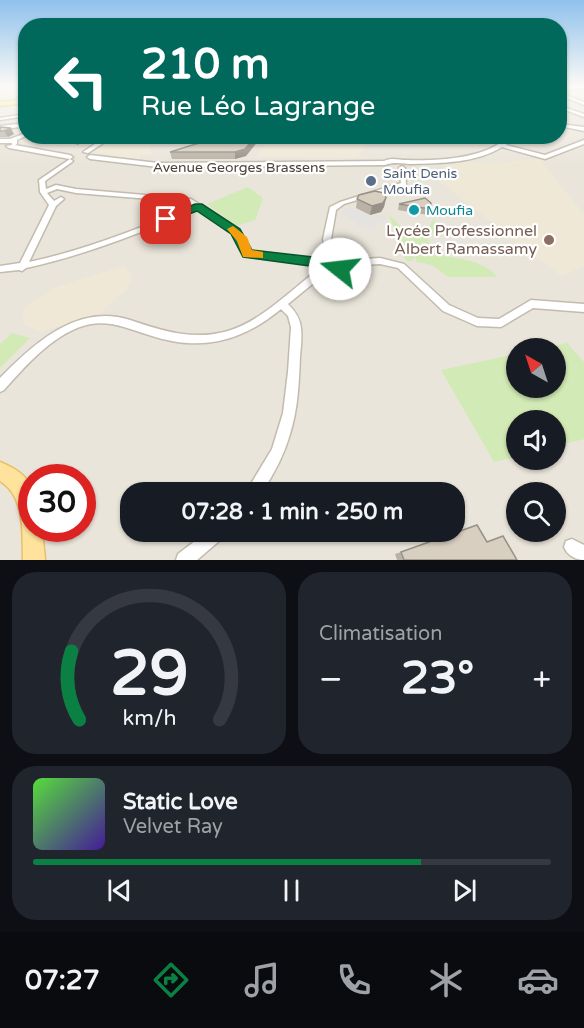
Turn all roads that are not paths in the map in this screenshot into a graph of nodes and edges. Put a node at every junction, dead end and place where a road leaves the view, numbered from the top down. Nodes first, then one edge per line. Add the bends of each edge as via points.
1 (18, 116) edge
2 (0, 119) edge
3 (18, 125) edge
4 (567, 126) edge
5 (0, 128) edge
6 (584, 129) edge
7 (18, 139) edge
8 (0, 141) edge
9 (584, 142) edge
10 (12, 143) junction
11 (101, 144) edge
12 (503, 146) joint
13 (0, 148) edge
14 (81, 158) junction
15 (388, 166) junction
16 (402, 168) junction
17 (56, 187) junction
18 (76, 191) junction
19 (44, 192) junction
20 (54, 201) junction
21 (198, 207) junction
22 (330, 257) junction
23 (343, 263) junction
24 (324, 266) junction
25 (22, 268) junction
26 (0, 269) edge
27 (283, 305) junction
28 (568, 307) junction
29 (584, 308) edge
30 (584, 314) edge
31 (0, 386) edge
32 (0, 471) edge
33 (18, 481) edge
34 (259, 482) edge
35 (33, 542) edge
36 (206, 542) edge
37 (34, 560) edge
38 (184, 560) edge

1 - 2 street
3 - 5 street
4 - 6 street
7 - 10 street
8 - 10 street
9 - 12 street via 545,157
10 - 13 street
10 - 14 street, Avenue Georges Brassens
11 - 14 street
12 - 16 street via 475,156
14 - 15 street, Avenue Georges Brassens via 151,168
14 - 17 street via 51,178
14 - 19 street via 42,180
15 - 16 street
15 - 16 street, Avenue Georges Brassens via 391,159
16 - 22 street via 404,184 398,188 342,202 333,209 327,239
17 - 18 street
17 - 19 street
18 - 20 street
18 - 21 street via 189,200
19 - 20 street
20 - 25 street
21 - 24 street via 236,231 248,254
21 - 25 street
22 - 23 street
22 - 24 street
23 - 24 street via 337,270
23 - 28 street via 380,261 401,266 446,308 477,322 501,322 531,304
24 - 27 street
25 - 26 street
27 - 31 street via 260,322 212,339 186,341 161,337 117,321 91,321 43,343
27 - 34 street via 292,314 296,327 292,408 280,447
28 - 29 street
28 - 30 street
32 - 33 main road
35 - 37 main road
36 - 38 street

